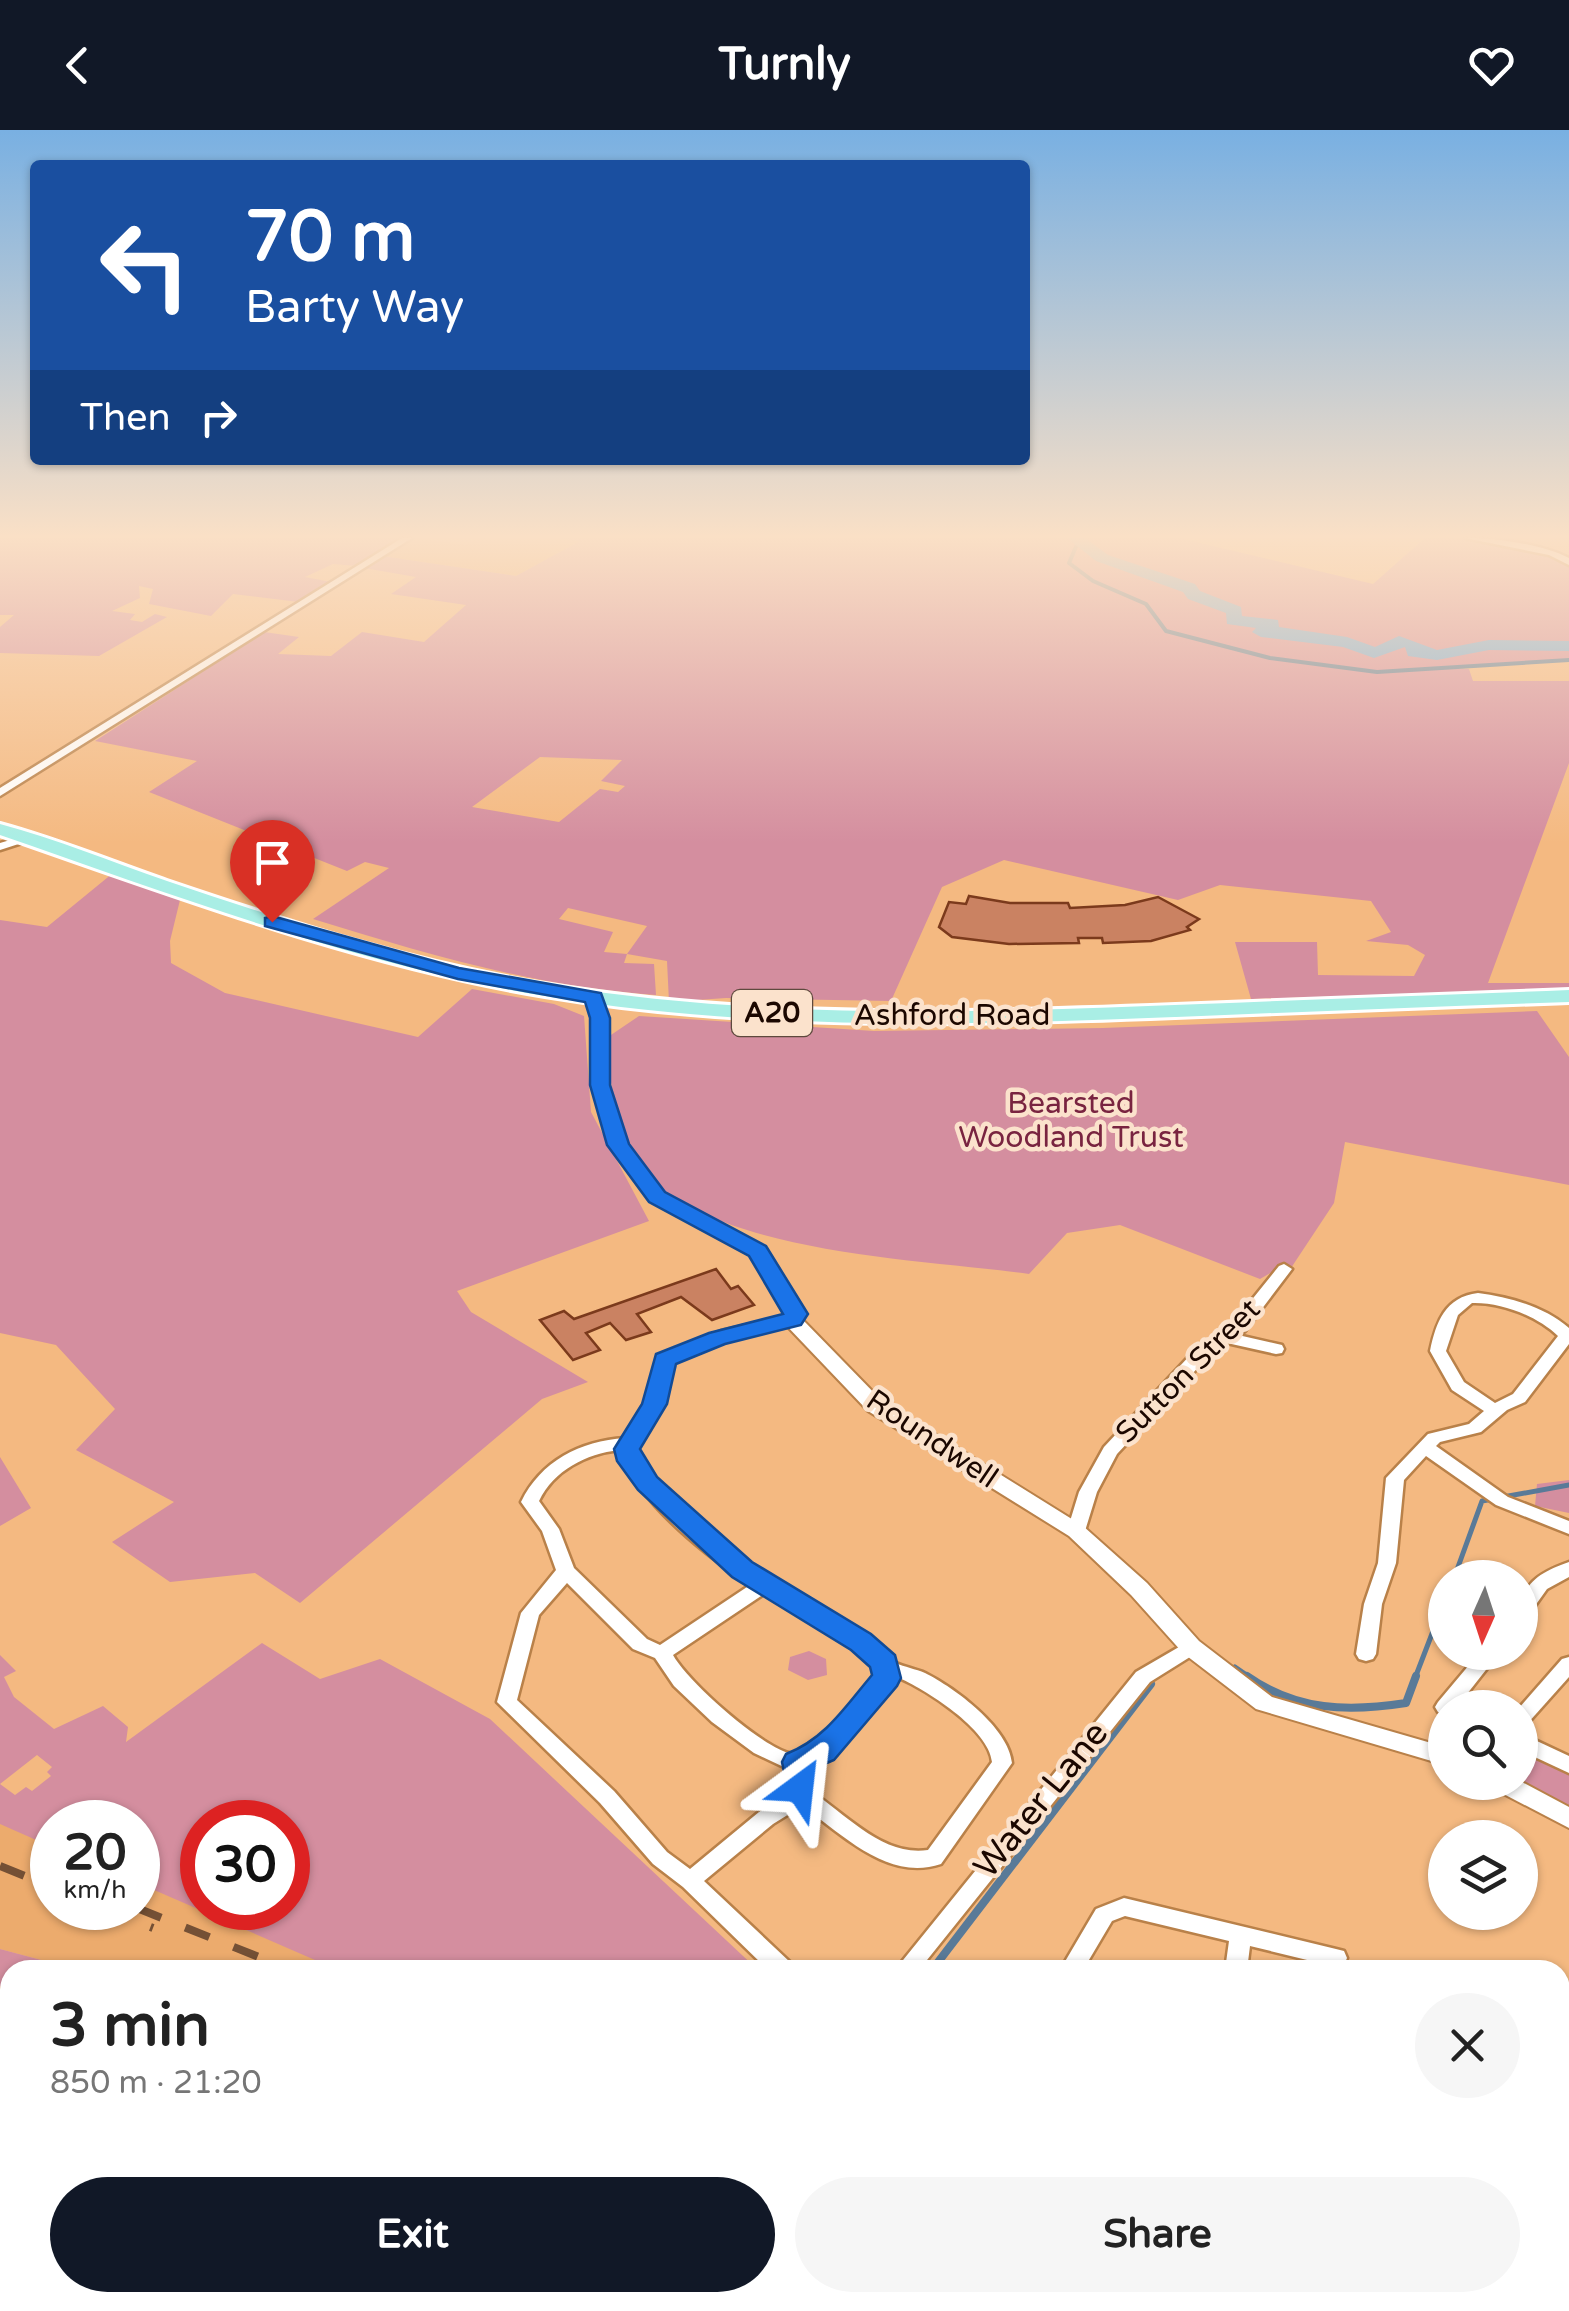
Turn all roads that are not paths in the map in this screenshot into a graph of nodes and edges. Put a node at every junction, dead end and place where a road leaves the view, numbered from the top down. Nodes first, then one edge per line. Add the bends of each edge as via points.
1 (245, 640) edge
2 (0, 793) edge
3 (0, 829) edge
4 (27, 838) junction
5 (0, 847) edge
6 (1569, 996) edge
7 (594, 998) junction
8 (623, 1001) junction
9 (600, 1018) junction
10 (1284, 1269) dead end
11 (792, 1320) junction
12 (1223, 1337) junction
13 (1276, 1349) dead end
14 (1494, 1410) junction
15 (628, 1444) junction
16 (1426, 1448) junction
17 (1569, 1528) edge
18 (1076, 1531) junction
19 (1569, 1569) edge
20 (566, 1571) junction
21 (764, 1585) junction
22 (1538, 1587) edge
23 (1191, 1647) junction
24 (662, 1653) junction
25 (1366, 1654) dead end
26 (1569, 1664) edge
27 (886, 1668) junction
28 (1476, 1670) edge
29 (1459, 1690) edge
30 (1538, 1698) edge
31 (1538, 1749) edge
32 (1428, 1751) edge
33 (797, 1762) junction
34 (1569, 1765) edge
35 (802, 1796) junction
36 (1536, 1800) edge
37 (1569, 1818) edge
38 (690, 1881) junction
39 (1240, 1937) junction
40 (1336, 1958) dead end
41 (773, 1960) edge
42 (914, 1960) edge
43 (1077, 1960) edge
44 (1237, 1960) edge

1 - 2 street
3 - 4 main road, Ashford Road / A20
4 - 5 street
4 - 7 main road, Ashford Road / A20 via 354,947
6 - 8 main road, Ashford Road / A20 via 970,1016 777,1013
7 - 8 main road, Ashford Road / A20
7 - 9 street, Roundwell
8 - 9 street
9 - 11 street, Roundwell via 600,1085 618,1145 657,1197 758,1251 796,1314
10 - 12 street, Sutton Street via 1239,1327
11 - 15 street via 717,1338 664,1360 655,1404
11 - 18 street, Roundwell via 875,1406
12 - 13 street
12 - 18 street, Sutton Street via 1143,1410 1110,1451
14 - 14 street via 1458,1386 1438,1352 1443,1327 1470,1298 1544,1317 1562,1325 1567,1336 1537,1380
14 - 16 street via 1475,1428 1434,1438
15 - 20 street via 586,1449 533,1494 532,1508 550,1530
15 - 21 street via 630,1461 648,1484
16 - 17 street via 1502,1501
16 - 25 street via 1395,1478 1388,1563 1372,1604
18 - 23 street, Roundwell
19 - 22 street
20 - 24 street via 640,1644
20 - 38 street via 530,1612 507,1702
21 - 24 street
21 - 27 street via 861,1642
23 - 32 street, Roundwell via 1264,1703
23 - 42 street, Water Lane via 1143,1677
24 - 33 street via 672,1673 750,1740
26 - 30 street
27 - 33 street via 886,1678 834,1742
27 - 35 street via 909,1672 948,1698 998,1745 1002,1763 927,1860 887,1851
28 - 29 street
31 - 34 street
33 - 35 street
35 - 38 street
36 - 37 street
38 - 41 street
39 - 40 street
39 - 43 street via 1124,1907 1104,1915
39 - 44 street

